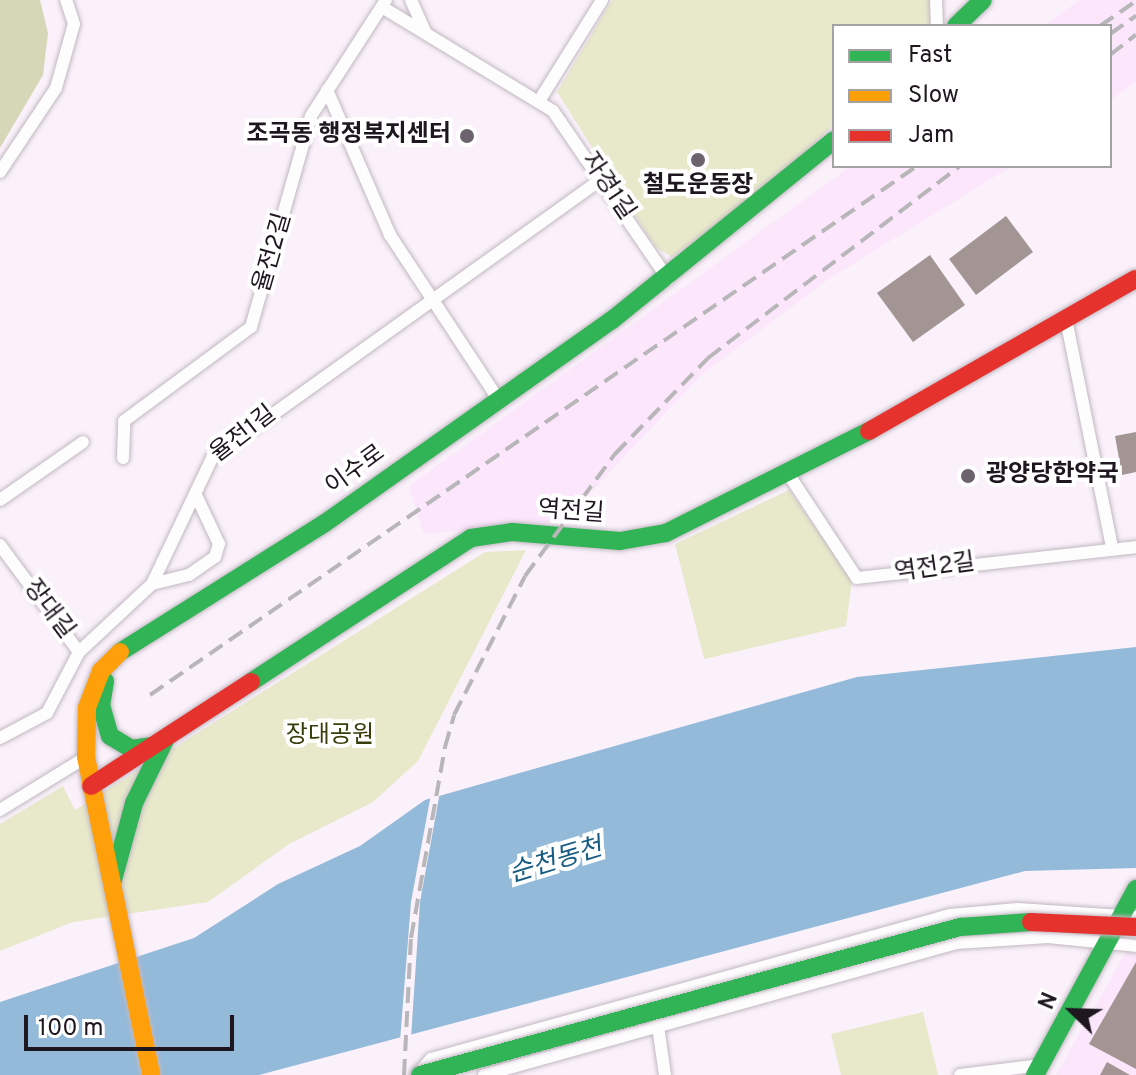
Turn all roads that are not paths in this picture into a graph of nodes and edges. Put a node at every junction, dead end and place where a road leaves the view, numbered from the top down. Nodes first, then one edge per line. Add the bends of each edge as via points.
1 (66, 0) edge
2 (411, 0) edge
3 (602, 0) edge
4 (936, 0) edge
5 (976, 2) edge
6 (384, 3) edge
7 (937, 24) edge
8 (958, 24) edge
9 (426, 33) junction
10 (327, 90) junction
11 (539, 101) junction
12 (832, 142) edge
13 (0, 172) edge
14 (601, 179) junction
15 (668, 279) junction
16 (1136, 279) edge
17 (433, 302) junction
18 (1066, 319) junction
19 (498, 399) junction
20 (83, 442) dead end
21 (123, 458) dead end
22 (789, 475) junction
23 (195, 493) junction
24 (0, 500) edge
25 (0, 545) edge
26 (1112, 547) junction
27 (1136, 547) edge
28 (152, 584) junction
29 (125, 648) junction
30 (79, 652) junction
31 (0, 738) edge
32 (160, 741) junction
33 (86, 757) junction
34 (91, 786) junction
35 (0, 810) edge
36 (111, 887) junction
37 (1132, 909) edge
38 (1136, 934) edge
39 (1107, 943) junction
40 (1136, 946) edge
41 (653, 996) junction
42 (658, 1025) junction
43 (1038, 1070) edge
44 (151, 1075) edge
45 (419, 1075) edge
46 (446, 1075) edge
47 (484, 1075) edge
48 (665, 1075) edge
49 (960, 1075) edge

1 - 13 street via 74,24 56,88
2 - 9 street
3 - 11 street
4 - 7 street
5 - 8 main road
6 - 9 street, 자경1길
6 - 10 street, 율전2길
9 - 11 street, 자경1길
10 - 17 street via 390,235
10 - 21 street, 율전2길 via 311,116 251,327 124,421
11 - 14 street, 자경1길 via 562,121
12 - 15 main road, 이수로
14 - 15 street, 자경1길
14 - 17 street, 율전1길
15 - 19 main road, 이수로
16 - 18 main road, 역전길
17 - 19 street
17 - 23 street, 율전1길 via 221,450
18 - 22 main road, 역전길
18 - 26 street
19 - 29 main road, 이수로 via 325,523
20 - 24 street
22 - 26 street, 역전2길 via 857,578
22 - 32 main road, 역전길 via 716,513 640,540 512,532 471,538
23 - 28 street, 율전1길
23 - 28 street via 219,544 215,557 189,575
25 - 30 street, 장대길
26 - 27 street, 역전2길
28 - 30 street, 율전1길
29 - 32 main road via 100,695 110,736 132,749
29 - 33 main road, 이수로 via 92,692
30 - 31 street, 장대길 via 47,713
32 - 34 main road, 역전길
32 - 36 main road via 125,826
33 - 34 main road, 이수로
33 - 35 street
34 - 36 main road, 이수로
36 - 44 main road, 이수로
37 - 39 main road
37 - 41 street via 950,915
37 - 45 main road, bridge via 948,930
38 - 46 main road via 961,933
39 - 40 street
39 - 42 street via 1048,937 956,943
39 - 43 main road
41 - 42 street
41 - 45 street via 431,1059
42 - 47 street
42 - 48 street
43 - 49 street

